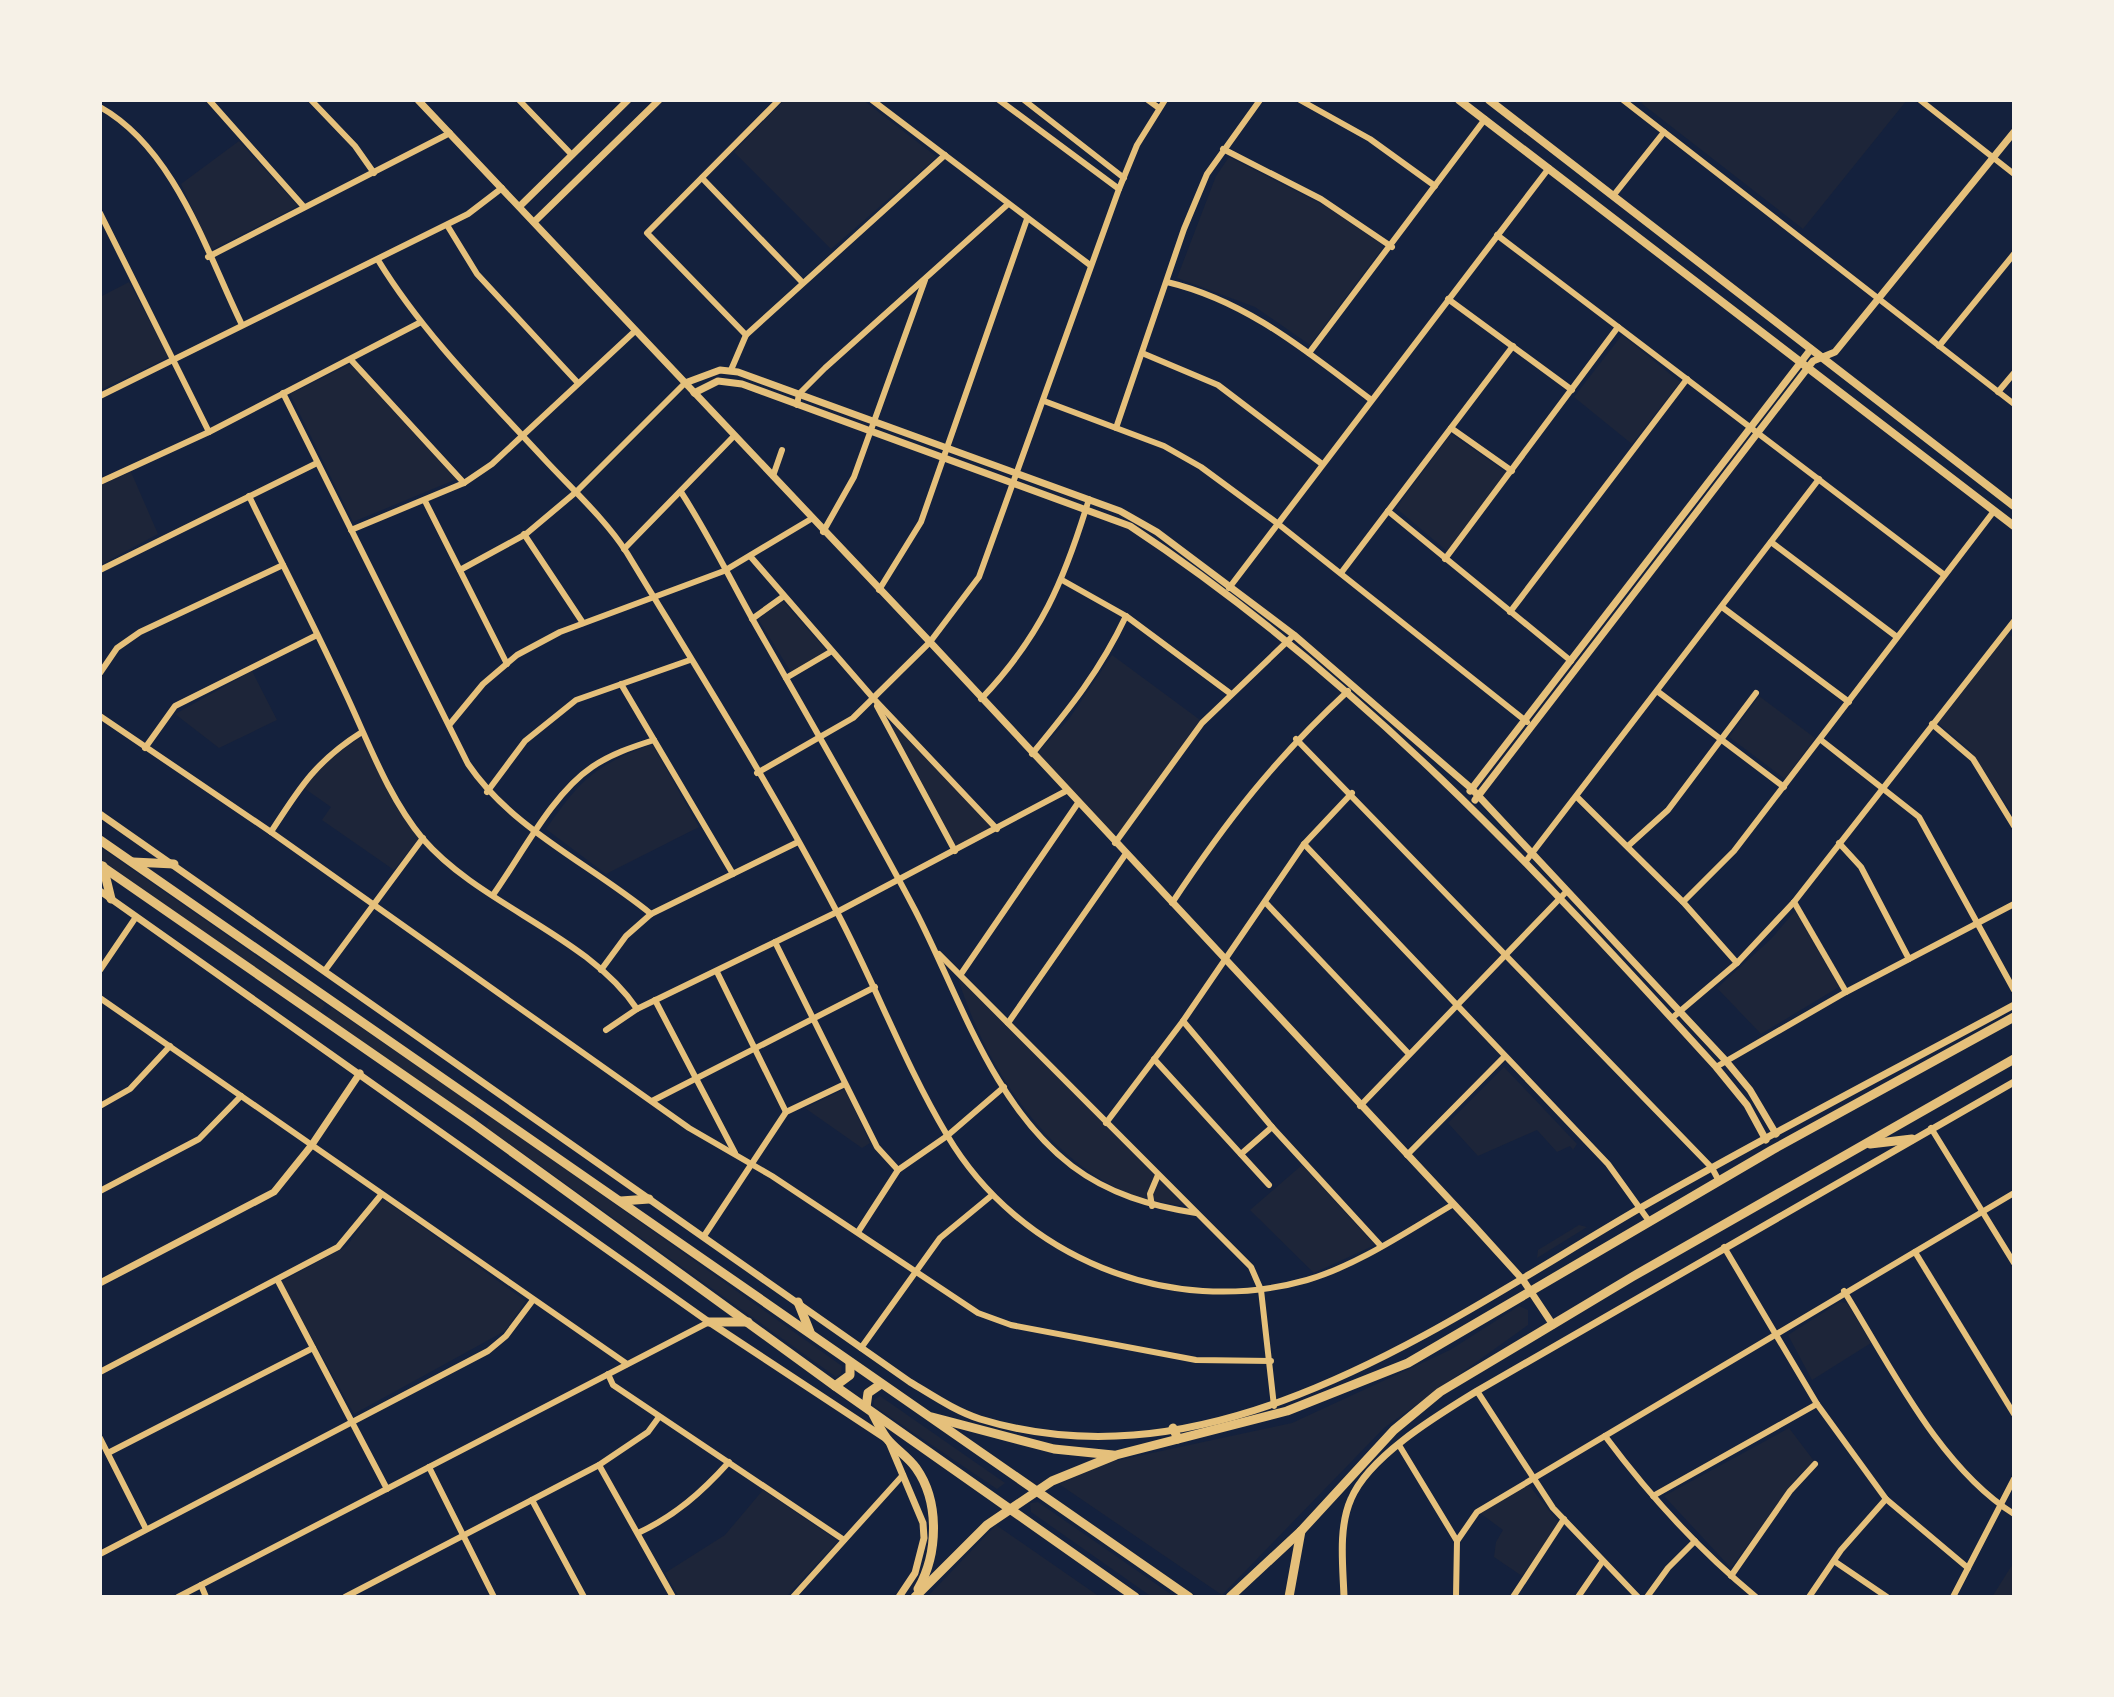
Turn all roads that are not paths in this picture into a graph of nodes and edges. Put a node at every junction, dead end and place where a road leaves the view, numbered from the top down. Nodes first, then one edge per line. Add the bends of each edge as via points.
1 (209, 100) edge
2 (311, 100) edge
3 (418, 100) edge
4 (519, 100) edge
5 (628, 100) edge
6 (659, 100) edge
7 (779, 100) edge
8 (872, 100) edge
9 (999, 100) edge
10 (1024, 100) edge
11 (1148, 100) edge
12 (1165, 100) edge
13 (1260, 100) edge
14 (1300, 100) edge
15 (1459, 100) edge
16 (1489, 100) edge
17 (1920, 100) edge
18 (1628, 101) edge
19 (100, 107) edge
20 (1159, 108) junction
21 (1485, 119) junction
22 (1664, 132) junction
23 (2014, 132) edge
24 (450, 133) junction
25 (1223, 149) junction
26 (572, 155) junction
27 (945, 155) junction
28 (1993, 158) junction
29 (1549, 168) junction
30 (374, 173) junction
31 (2014, 174) edge
32 (702, 178) junction
33 (1124, 178) junction
34 (1435, 186) junction
35 (502, 188) junction
36 (1119, 189) junction
37 (1613, 196) junction
38 (1007, 205) junction
39 (520, 206) junction
40 (304, 207) junction
41 (100, 213) edge
42 (1027, 219) junction
43 (534, 222) junction
44 (447, 225) junction
45 (1658, 232) junction
46 (1497, 235) junction
47 (1648, 245) junction
48 (1392, 247) junction
49 (2014, 254) edge
50 (208, 257) junction
51 (378, 260) junction
52 (1090, 265) junction
53 (927, 277) junction
54 (802, 282) junction
55 (1167, 282) junction
56 (1448, 299) junction
57 (1877, 299) junction
58 (421, 322) junction
59 (242, 325) junction
60 (1618, 327) junction
61 (635, 331) junction
62 (746, 335) junction
63 (1513, 346) junction
64 (1939, 346) junction
65 (1811, 349) junction
66 (1142, 353) junction
67 (1309, 353) junction
68 (1822, 357) junction
69 (352, 361) junction
70 (176, 362) junction
71 (1804, 365) junction
72 (731, 370) junction
73 (2014, 373) edge
74 (1687, 379) junction
75 (578, 383) junction
76 (685, 383) junction
77 (1572, 390) junction
78 (1998, 392) junction
79 (283, 393) junction
80 (694, 393) junction
81 (799, 394) junction
82 (100, 396) edge
83 (1370, 399) junction
84 (1044, 401) junction
85 (2014, 404) edge
86 (797, 405) junction
87 (875, 423) junction
88 (1116, 428) junction
89 (1451, 428) junction
90 (1754, 431) junction
91 (209, 432) junction
92 (871, 433) junction
93 (522, 435) junction
94 (734, 436) junction
95 (946, 448) junction
96 (782, 450) dead end
97 (943, 458) junction
98 (317, 463) junction
99 (1322, 464) junction
100 (1512, 471) junction
101 (1017, 474) junction
102 (773, 476) junction
103 (1819, 479) junction
104 (100, 482) edge
105 (464, 483) junction
106 (1014, 483) junction
107 (576, 492) junction
108 (681, 492) junction
109 (249, 496) junction
110 (1089, 499) junction
111 (425, 501) junction
112 (2014, 506) edge
113 (1086, 510) junction
114 (1388, 511) junction
115 (1994, 511) junction
116 (811, 519) junction
117 (1277, 523) junction
118 (2014, 526) edge
119 (351, 530) junction
120 (823, 532) junction
121 (524, 534) junction
122 (1771, 542) junction
123 (624, 549) junction
124 (750, 556) junction
125 (1445, 559) junction
126 (283, 565) junction
127 (100, 570) edge
128 (460, 570) junction
129 (724, 571) junction
130 (1341, 573) junction
131 (1943, 574) junction
132 (1062, 580) junction
133 (1230, 587) junction
134 (879, 591) junction
135 (1225, 594) junction
136 (652, 596) junction
137 (784, 596) junction
138 (1722, 607) junction
139 (1510, 612) junction
140 (1126, 616) junction
141 (752, 619) junction
142 (583, 623) junction
143 (2012, 626) edge
144 (317, 635) junction
145 (1294, 635) junction
146 (1897, 637) junction
147 (930, 642) junction
148 (1288, 643) junction
149 (832, 651) junction
150 (690, 660) junction
151 (1571, 661) junction
152 (507, 664) junction
153 (100, 673) edge
154 (786, 678) junction
155 (621, 684) junction
156 (1350, 688) junction
157 (1657, 691) junction
158 (1756, 693) dead end
159 (1231, 694) junction
160 (874, 699) junction
161 (981, 699) junction
162 (1849, 702) junction
163 (100, 716) edge
164 (1528, 723) junction
165 (450, 724) junction
166 (1932, 724) junction
167 (362, 732) junction
168 (819, 736) junction
169 (1722, 738) junction
170 (1296, 739) junction
171 (654, 740) junction
172 (1821, 740) junction
173 (145, 748) junction
174 (1032, 754) junction
175 (757, 773) junction
176 (1784, 787) junction
177 (1881, 787) junction
178 (1472, 789) junction
179 (1066, 791) junction
180 (487, 792) junction
181 (1352, 793) junction
182 (1478, 796) junction
183 (1577, 797) junction
184 (1465, 798) junction
185 (1078, 803) junction
186 (1471, 805) junction
187 (100, 814) edge
188 (2013, 822) edge
189 (997, 829) junction
190 (537, 831) junction
191 (271, 832) junction
192 (423, 838) junction
193 (100, 840) edge
194 (798, 842) junction
195 (1115, 843) junction
196 (1839, 843) junction
197 (1304, 844) junction
198 (1628, 846) junction
199 (955, 851) junction
200 (1533, 854) junction
201 (1125, 855) junction
202 (1526, 861) junction
203 (132, 862) junction
204 (174, 864) junction
205 (101, 866) edge
206 (733, 874) junction
207 (899, 879) junction
208 (100, 891) edge
209 (1567, 891) junction
210 (493, 895) junction
211 (1560, 898) junction
212 (111, 899) junction
213 (1265, 902) junction
214 (1683, 902) junction
215 (1794, 902) junction
216 (2014, 904) edge
217 (1172, 905) junction
218 (373, 906) junction
219 (837, 912) junction
220 (651, 914) junction
221 (136, 917) junction
222 (1979, 922) junction
223 (775, 942) junction
224 (937, 953) junction
225 (1507, 955) junction
226 (1909, 959) junction
227 (1224, 960) junction
228 (1737, 963) junction
229 (326, 969) junction
230 (100, 970) edge
231 (601, 970) junction
232 (717, 972) junction
233 (961, 974) junction
234 (875, 987) junction
235 (2014, 990) edge
236 (1846, 992) junction
237 (100, 998) edge
238 (655, 1000) junction
239 (2014, 1005) edge
240 (1457, 1006) junction
241 (637, 1009) junction
242 (1680, 1011) junction
243 (2014, 1017) edge
244 (1672, 1018) junction
245 (814, 1019) junction
246 (1183, 1021) junction
247 (1008, 1023) junction
248 (606, 1030) dead end
249 (170, 1046) junction
250 (752, 1049) junction
251 (1409, 1054) junction
252 (1504, 1057) junction
253 (1154, 1059) junction
254 (2014, 1059) edge
255 (1726, 1061) junction
256 (1716, 1067) junction
257 (360, 1073) junction
258 (695, 1077) junction
259 (2014, 1082) edge
260 (845, 1084) junction
261 (1004, 1087) junction
262 (241, 1096) junction
263 (652, 1101) junction
264 (482, 1104) junction
265 (100, 1106) edge
266 (1360, 1106) junction
267 (786, 1112) junction
268 (471, 1122) junction
269 (1106, 1123) junction
270 (1272, 1127) junction
271 (1931, 1128) junction
272 (1776, 1134) junction
273 (947, 1136) junction
274 (1912, 1139) junction
275 (1766, 1140) junction
276 (1862, 1145) junction
277 (311, 1146) junction
278 (1241, 1154) junction
279 (736, 1155) junction
280 (1407, 1155) junction
281 (753, 1165) junction
282 (1712, 1168) junction
283 (898, 1170) junction
284 (1158, 1175) junction
285 (1719, 1181) junction
286 (1269, 1185) dead end
287 (100, 1191) edge
288 (2014, 1193) edge
289 (381, 1195) junction
290 (991, 1196) junction
291 (649, 1199) junction
292 (620, 1201) junction
293 (1452, 1205) junction
294 (1152, 1206) junction
295 (1640, 1208) junction
296 (1982, 1212) junction
297 (1196, 1213) junction
298 (1649, 1221) junction
299 (858, 1232) junction
300 (704, 1236) junction
301 (1381, 1246) junction
302 (1724, 1247) junction
303 (1915, 1252) junction
304 (2014, 1263) edge
305 (917, 1271) junction
306 (1523, 1280) junction
307 (278, 1281) junction
308 (100, 1283) edge
309 (1261, 1290) junction
310 (1844, 1291) junction
311 (1531, 1292) junction
312 (533, 1300) junction
313 (798, 1302) junction
314 (709, 1322) junction
315 (748, 1322) junction
316 (1553, 1325) junction
317 (810, 1332) junction
318 (1777, 1336) junction
319 (313, 1348) junction
320 (861, 1348) junction
321 (1271, 1361) junction
322 (850, 1362) junction
323 (627, 1364) junction
324 (100, 1372) edge
325 (608, 1374) junction
326 (881, 1384) junction
327 (835, 1386) junction
328 (1477, 1391) junction
329 (1817, 1404) junction
330 (1274, 1406) junction
331 (868, 1409) junction
332 (924, 1414) junction
333 (2014, 1414) edge
334 (659, 1417) junction
335 (352, 1423) junction
336 (1013, 1427) junction
337 (1173, 1428) junction
338 (996, 1433) junction
339 (1605, 1436) junction
340 (100, 1438) edge
341 (1178, 1439) junction
342 (888, 1440) junction
343 (920, 1445) junction
344 (1399, 1445) junction
345 (108, 1453) junction
346 (1116, 1455) junction
347 (729, 1462) junction
348 (1815, 1464) dead end
349 (599, 1465) junction
350 (429, 1467) junction
351 (1532, 1477) junction
352 (905, 1479) junction
353 (2014, 1479) edge
354 (387, 1489) junction
355 (1035, 1490) junction
356 (1339, 1490) junction
357 (1352, 1496) junction
358 (1653, 1496) junction
359 (1886, 1499) junction
360 (532, 1500) junction
361 (2000, 1505) junction
362 (1011, 1507) junction
363 (2014, 1514) edge
364 (1564, 1519) junction
365 (146, 1529) junction
366 (1301, 1531) junction
367 (638, 1533) junction
368 (463, 1537) junction
369 (844, 1540) junction
370 (1457, 1541) junction
371 (1695, 1541) junction
372 (100, 1554) edge
373 (1834, 1561) junction
374 (1602, 1562) junction
375 (1968, 1568) junction
376 (1731, 1576) junction
377 (201, 1585) junction
378 (178, 1597) edge
379 (206, 1597) edge
380 (345, 1597) edge
381 (494, 1597) edge
382 (584, 1597) edge
383 (673, 1597) edge
384 (793, 1597) edge
385 (899, 1597) edge
386 (914, 1597) edge
387 (1135, 1597) edge
388 (1189, 1597) edge
389 (1230, 1597) edge
390 (1289, 1597) edge
391 (1344, 1597) edge
392 (1456, 1597) edge
393 (1513, 1597) edge
394 (1578, 1597) edge
395 (1638, 1597) edge
396 (1647, 1597) edge
397 (1756, 1597) edge
398 (1809, 1597) edge
399 (1887, 1597) edge
400 (1953, 1597) edge

1 - 40 street
2 - 30 street
3 - 24 street
4 - 26 street
5 - 26 street
6 - 43 street
7 - 32 street
8 - 27 street
9 - 36 street
10 - 33 street
11 - 20 street
12 - 20 street
13 - 25 street
14 - 34 street via 1370,139
15 - 21 main road
16 - 37 main road
17 - 28 street
18 - 22 street
19 - 50 street via 128,125 157,155
20 - 33 street
21 - 29 main road
21 - 34 street
22 - 37 street
22 - 57 street
23 - 28 street
24 - 30 street
24 - 35 street
25 - 48 street via 1321,199
25 - 55 street via 1207,174
26 - 39 street
27 - 38 street
27 - 54 street
28 - 31 street
28 - 57 street
29 - 46 street
29 - 47 main road
30 - 40 street
32 - 54 street
32 - 62 street via 649,229 648,237
33 - 36 street
34 - 48 street
35 - 39 street
35 - 44 street
36 - 52 street
37 - 45 main road
38 - 42 street
38 - 53 street
39 - 43 street
40 - 50 street
41 - 70 street
42 - 52 street
42 - 95 street
43 - 61 street
44 - 51 street
44 - 75 street via 477,274
45 - 47 main road
45 - 65 main road
46 - 56 street
46 - 60 street
47 - 71 main road
48 - 67 street
49 - 64 street
50 - 59 street
51 - 58 street
51 - 59 street
52 - 84 street
53 - 81 street
53 - 87 street
54 - 62 street
55 - 66 street
55 - 67 street via 1202,290 1240,308
56 - 63 street
56 - 83 street
57 - 64 street
57 - 68 street via 1835,352
58 - 69 street
58 - 93 street
59 - 70 street
60 - 74 street
60 - 77 street
61 - 75 street
61 - 76 street
62 - 72 street
63 - 77 street
63 - 89 street
64 - 78 street
65 - 68 main road
65 - 71 street
66 - 88 street
66 - 99 street via 1218,385
67 - 83 street
68 - 71 street
68 - 112 main road
69 - 79 street
69 - 105 street
70 - 82 street
70 - 91 street
71 - 90 street
71 - 115 main road
72 - 76 street
72 - 81 street
73 - 78 street
74 - 90 street
74 - 139 street
75 - 93 street
76 - 80 street
76 - 107 street
77 - 100 street
78 - 85 street
79 - 91 street
79 - 98 street
80 - 86 street via 728,380
80 - 94 street
81 - 86 street
81 - 87 street
83 - 99 street
84 - 88 street
84 - 101 street
86 - 92 street
87 - 92 street
87 - 95 street
88 - 117 street via 1201,467
89 - 100 street
89 - 114 street
90 - 103 street
90 - 151 street
90 - 164 street
91 - 104 street
92 - 97 street
92 - 120 street via 845,496
93 - 105 street
93 - 107 street
94 - 102 street
94 - 108 street
95 - 97 street
95 - 101 street
96 - 102 street
97 - 106 street
97 - 134 street via 921,522
98 - 109 street
98 - 119 street
99 - 117 street
100 - 125 street
101 - 106 street
101 - 110 street
102 - 116 street
103 - 122 street
103 - 131 street
105 - 111 street
106 - 113 street
106 - 147 street via 979,577
107 - 121 street
107 - 123 street
108 - 123 street
108 - 129 street
109 - 126 street
109 - 127 street
110 - 113 street
110 - 133 street via 1138,520
111 - 119 street
111 - 128 street
113 - 132 street
113 - 135 street via 1130,526
114 - 125 street
114 - 130 street
115 - 118 main road
115 - 131 street
116 - 120 street
116 - 124 street
117 - 130 street
117 - 133 street
119 - 165 street
120 - 134 street
121 - 128 street
121 - 142 street
122 - 138 street
122 - 146 street
123 - 136 street
124 - 129 street
124 - 137 street
125 - 139 street
126 - 144 street
126 - 153 street via 140,632 117,648
128 - 152 street
129 - 136 street
129 - 141 street
130 - 164 street
131 - 146 street
132 - 140 street
132 - 161 street via 1017,661
133 - 135 street
133 - 145 street
134 - 147 street
135 - 148 street
136 - 142 street
136 - 150 street
137 - 141 street
137 - 149 street
138 - 157 street
138 - 162 street
139 - 151 street
140 - 159 street
140 - 174 street via 1091,682
141 - 154 street
142 - 152 street
143 - 166 street
144 - 167 street
144 - 173 street via 175,706
145 - 148 street
145 - 156 street
146 - 162 street
147 - 160 street
147 - 161 street
148 - 156 street
148 - 159 street
149 - 154 street
149 - 160 street
150 - 155 street
150 - 175 street
151 - 164 street
152 - 165 street
154 - 168 street
155 - 171 street
155 - 180 street via 576,700 552,716 525,741
156 - 170 street
156 - 178 street
156 - 184 street
157 - 169 street
157 - 183 street
158 - 169 street
159 - 195 street via 1202,723
160 - 168 street via 853,718
160 - 189 street
160 - 199 street
161 - 174 street
162 - 172 street
163 - 173 street
164 - 178 street
164 - 182 street
165 - 180 street
166 - 177 street
166 - 188 street via 1973,759
167 - 191 street via 322,761
167 - 192 street
168 - 175 street
168 - 207 street
169 - 176 street
169 - 198 street via 1668,810
170 - 181 street
170 - 217 street via 1222,827
171 - 190 street via 589,769
171 - 206 street
172 - 176 street
172 - 177 street
173 - 191 street
174 - 179 street
175 - 194 street
176 - 214 street via 1734,851
177 - 196 street
177 - 222 street via 1919,817
178 - 182 street
178 - 184 street
179 - 185 street
179 - 189 street
180 - 190 street
181 - 197 street
181 - 225 street
182 - 186 street
182 - 200 street
183 - 198 street
183 - 200 street
184 - 186 street
185 - 195 street
185 - 233 street
186 - 202 street
187 - 204 street
189 - 199 street
190 - 210 street
190 - 220 street
191 - 218 street
192 - 210 street
192 - 218 street
193 - 203 main road
194 - 206 street
194 - 219 street
195 - 201 street
196 - 215 street
196 - 226 street via 1861,867
197 - 213 street
197 - 240 street
198 - 214 street
199 - 207 street
200 - 202 street
200 - 209 street
201 - 217 street
201 - 247 street
202 - 211 street
203 - 204 main road
203 - 264 main road
204 - 229 street
205 - 212 main road
205 - 268 main road
206 - 220 street
207 - 219 street
207 - 224 street
208 - 212 street
209 - 211 street
209 - 242 street
210 - 231 street
211 - 225 street
211 - 244 street
212 - 221 street
213 - 227 street
213 - 251 street
214 - 228 street
215 - 228 street
215 - 236 street
216 - 222 street
217 - 227 street
218 - 229 street
218 - 263 street
219 - 223 street
219 - 234 street
220 - 231 street
221 - 230 street
221 - 257 street
222 - 226 street
222 - 235 street
223 - 232 street
223 - 245 street
224 - 233 street
224 - 261 street via 975,1038
225 - 240 street
225 - 282 street
226 - 236 street
227 - 246 street
227 - 266 street
228 - 242 street
229 - 291 street
231 - 241 street
232 - 238 street
232 - 250 street
233 - 247 street
234 - 245 street
234 - 273 street
236 - 255 street
237 - 249 street
238 - 241 street
238 - 258 street
239 - 272 street
240 - 251 street
240 - 252 street
241 - 248 street
242 - 244 street
242 - 255 street
243 - 285 main road
244 - 256 street
245 - 250 street
245 - 260 street
246 - 253 street
246 - 270 street
247 - 269 street
249 - 262 street
249 - 265 street via 130,1089
250 - 258 street
250 - 267 street
251 - 266 street
252 - 280 street
252 - 295 street via 1608,1164
253 - 269 street
253 - 278 street
254 - 276 main road
255 - 256 street
255 - 272 street
256 - 275 street via 1747,1105
257 - 277 street
257 - 314 street
258 - 263 street
258 - 279 street
259 - 271 street
260 - 267 street
260 - 283 street via 877,1147
261 - 273 street
261 - 294 street via 1072,1166
262 - 277 street
262 - 287 street via 199,1139
263 - 279 street
264 - 268 main road via 485,1116
264 - 292 main road
266 - 280 street
267 - 281 street
268 - 315 main road
269 - 284 street
270 - 278 street
270 - 301 street
271 - 274 street
271 - 296 street
272 - 275 street
273 - 283 street
273 - 290 street
274 - 276 main road
274 - 302 street
275 - 282 street
276 - 316 main road
277 - 289 street
277 - 308 street via 274,1192
278 - 286 street
279 - 281 street
280 - 293 street
281 - 299 street
281 - 300 street
282 - 285 street
282 - 295 street
283 - 299 street
284 - 294 street via 1150,1194
284 - 297 street
285 - 298 main road
288 - 296 street
289 - 307 street via 338,1247
289 - 312 street
290 - 305 street via 940,1238
290 - 309 street via 1059,1248 1102,1270 1155,1286
291 - 292 main road
291 - 300 street
292 - 317 main road
293 - 301 street
293 - 306 street
294 - 297 street
295 - 298 street
295 - 306 street
296 - 303 street
296 - 304 street
297 - 309 street via 1251,1267
298 - 311 main road
299 - 305 street
300 - 313 street
301 - 309 street via 1329,1273
302 - 318 street
302 - 328 street
303 - 310 street
303 - 333 street
305 - 320 street
305 - 321 street via 978,1313 1011,1325 1196,1360
306 - 311 street
306 - 330 street via 1376,1361
307 - 319 street
307 - 324 street
309 - 321 street
310 - 318 street via 1783,1327
310 - 361 street via 1951,1458
311 - 316 street
311 - 341 main road via 1368,1381 1287,1411
312 - 323 street
312 - 335 street via 488,1351
313 - 317 main road
313 - 320 street
314 - 315 main road
314 - 323 street
314 - 342 street
315 - 327 main road
316 - 356 main road via 1417,1409
317 - 322 main road
318 - 329 street
318 - 339 street
319 - 335 street
319 - 345 street
320 - 336 street via 952,1406
321 - 330 street
322 - 326 main road
322 - 327 main road via 850,1375
323 - 325 street
325 - 334 street via 613,1385
325 - 350 street
326 - 331 main road via 868,1393
326 - 332 main road
327 - 331 main road
328 - 344 street
328 - 351 street
329 - 358 street
329 - 359 street
330 - 337 street
331 - 342 main road
331 - 343 main road
332 - 338 main road
332 - 355 main road
334 - 347 street
334 - 349 street via 648,1432
335 - 354 street
335 - 365 street
336 - 337 street via 1075,1437
336 - 338 main road
337 - 341 main road
338 - 346 main road via 1054,1449
339 - 351 street
339 - 358 street
340 - 345 street
341 - 346 main road
342 - 343 main road
342 - 352 street
342 - 386 main road via 919,1471 932,1513 933,1547
343 - 362 main road
344 - 357 street
344 - 370 street
345 - 365 street
346 - 355 main road
347 - 367 street via 687,1503
347 - 369 street
348 - 376 street
349 - 360 street
349 - 367 street
350 - 354 street
350 - 368 street
351 - 364 street
351 - 370 street via 1470,1517
352 - 369 street
352 - 385 street via 920,1511 924,1538 915,1573
353 - 361 street
354 - 377 street
355 - 362 main road
355 - 388 main road
356 - 357 main road
356 - 366 main road
357 - 391 street via 1345,1528
358 - 371 street
359 - 373 street
359 - 375 street
360 - 368 street
360 - 382 street
361 - 363 street
361 - 375 street
362 - 386 main road
362 - 387 main road
364 - 374 street
364 - 393 street
365 - 372 street
366 - 389 main road
366 - 390 main road
367 - 383 street
368 - 380 street
368 - 381 street
369 - 384 street
370 - 392 street
371 - 376 street
371 - 396 street
373 - 398 street
373 - 399 street
374 - 394 street
374 - 395 street
375 - 400 street
376 - 397 street
377 - 378 street
377 - 379 street

